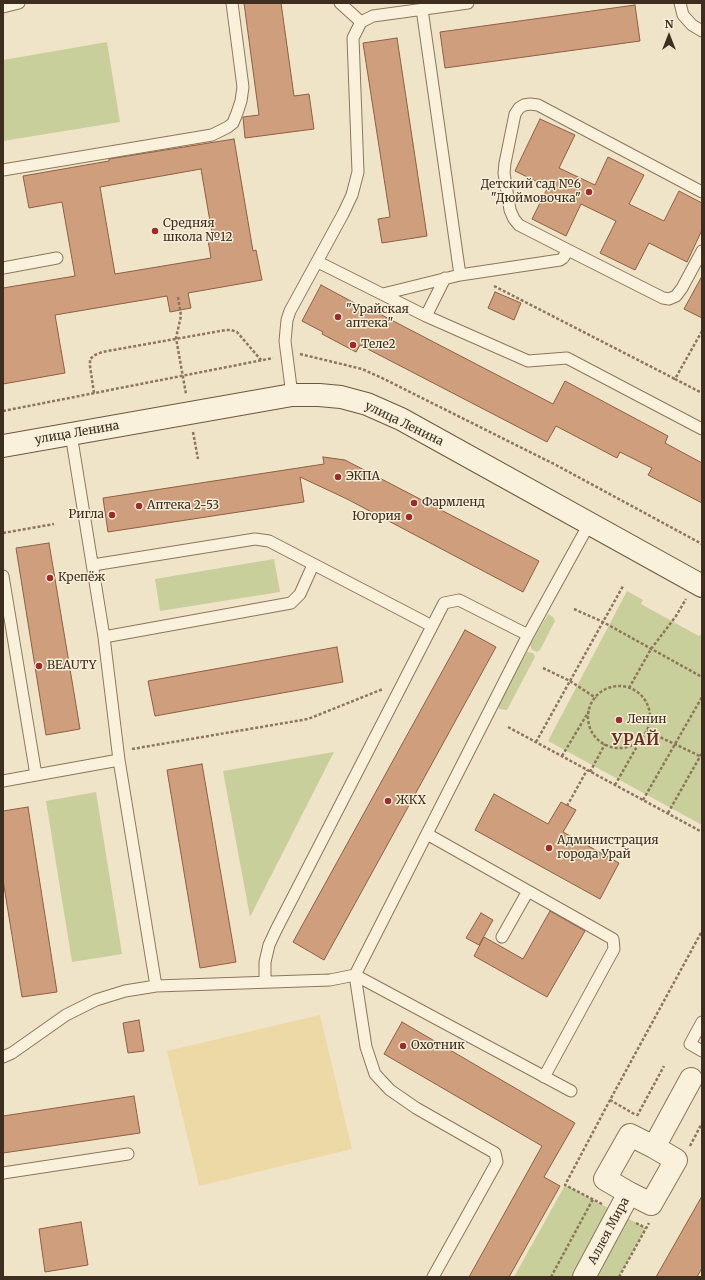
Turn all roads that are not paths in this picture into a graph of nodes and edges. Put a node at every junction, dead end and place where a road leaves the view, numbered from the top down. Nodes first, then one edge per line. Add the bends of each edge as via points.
1 (19, 3) edge
2 (232, 3) edge
3 (340, 3) edge
4 (468, 3) edge
5 (680, 3) edge
6 (3, 7) edge
7 (422, 9) junction
8 (361, 22) junction
9 (702, 31) edge
10 (3, 170) edge
11 (702, 192) edge
12 (568, 250) junction
13 (702, 251) edge
14 (58, 258) dead end
15 (318, 262) junction
16 (3, 268) edge
17 (465, 274) junction
18 (445, 278) junction
19 (383, 294) junction
20 (426, 316) junction
21 (292, 395) junction
22 (702, 429) edge
23 (71, 434) junction
24 (3, 446) edge
25 (589, 524) junction
26 (93, 565) junction
27 (312, 565) junction
28 (3, 576) edge
29 (702, 586) edge
30 (432, 626) junction
31 (528, 635) junction
32 (104, 637) junction
33 (118, 756) junction
34 (36, 775) junction
35 (3, 781) edge
36 (427, 834) junction
37 (528, 891) junction
38 (502, 937) dead end
39 (355, 974) junction
40 (265, 982) junction
41 (156, 986) junction
42 (702, 1022) edge
43 (702, 1051) edge
44 (3, 1057) edge
45 (544, 1077) junction
46 (691, 1079) dead end
47 (571, 1092) dead end
48 (654, 1147) junction
49 (128, 1154) dead end
50 (3, 1174) edge
51 (629, 1193) junction
52 (432, 1277) edge
53 (584, 1277) edge

1 - 6 lane
2 - 10 lane via 243,87 237,113 228,128 212,134
3 - 8 lane
4 - 7 lane
5 - 9 lane via 683,15
7 - 8 lane via 373,16
7 - 17 lane
8 - 15 lane via 353,38 358,172 352,195
11 - 12 lane via 538,105 524,105 515,114 505,163 504,173 510,210 520,224
12 - 13 lane via 662,298 669,299 676,296 682,288
12 - 17 lane via 560,260
14 - 16 lane
15 - 19 lane
15 - 21 lane via 287,320 286,341
17 - 18 lane
18 - 19 lane
18 - 20 lane
19 - 20 lane
20 - 22 lane via 528,361 567,358
21 - 23 main road, улица Ленина
21 - 25 main road, улица Ленина via 326,396 367,404 401,419
23 - 24 main road, улица Ленина
23 - 26 lane
25 - 29 main road, улица Ленина
25 - 31 lane
26 - 27 lane via 255,539 268,541
26 - 32 lane
27 - 30 lane
27 - 32 lane via 300,594 291,603
28 - 34 lane
30 - 31 lane via 444,603 459,600
30 - 40 lane via 268,945
31 - 36 lane
32 - 33 lane
33 - 34 lane
33 - 41 lane
34 - 35 lane
36 - 37 lane
36 - 39 lane
37 - 38 lane
37 - 45 lane via 613,939 614,949
39 - 40 lane via 330,980
39 - 45 lane
39 - 52 lane via 366,1047 375,1074 390,1090 416,1108 495,1153 497,1162
40 - 41 lane
41 - 44 lane via 125,991 96,1000 66,1015
42 - 43 lane via 690,1044
45 - 47 lane
46 - 48 main road
48 - 51 main road, Аллея Мира via 676,1160 651,1204
48 - 51 main road, Аллея Мира via 630,1135 605,1179
49 - 50 lane
51 - 53 main road, Аллея Мира

